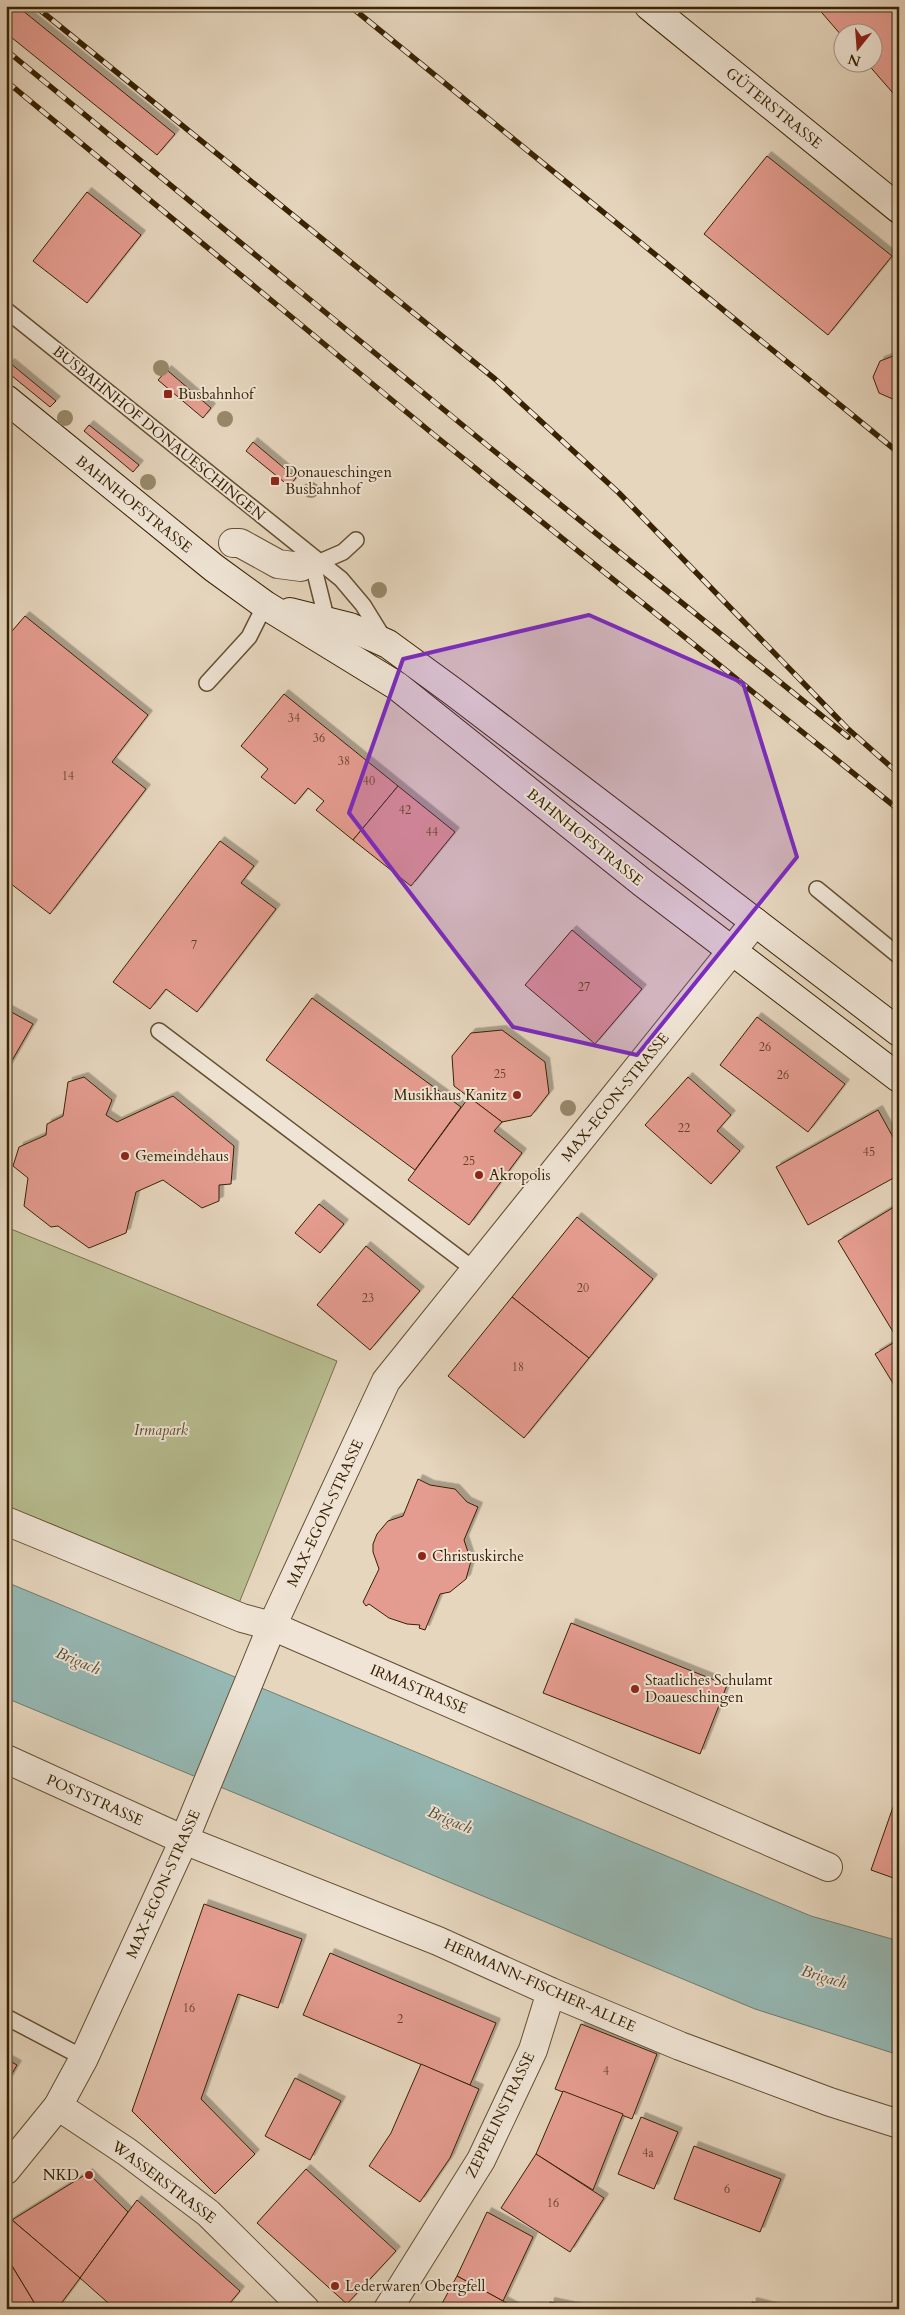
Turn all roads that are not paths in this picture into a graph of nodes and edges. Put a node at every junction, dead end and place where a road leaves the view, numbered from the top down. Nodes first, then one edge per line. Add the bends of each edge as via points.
1 (649, 6) edge
2 (899, 209) edge
3 (6, 310) edge
4 (6, 399) edge
5 (356, 540) dead end
6 (232, 543) dead end
7 (312, 563) junction
8 (265, 605) junction
9 (327, 622) junction
10 (388, 644) junction
11 (334, 649) junction
12 (207, 683) dead end
13 (817, 889) dead end
14 (755, 922) junction
15 (731, 951) junction
16 (899, 956) edge
17 (159, 1031) dead end
18 (899, 1032) edge
19 (898, 1080) edge
20 (476, 1271) junction
21 (6, 1521) edge
22 (272, 1626) junction
23 (6, 1759) edge
24 (184, 1840) junction
25 (828, 1867) dead end
26 (551, 1992) junction
27 (6, 2016) edge
28 (84, 2058) junction
29 (58, 2106) junction
30 (899, 2124) edge
31 (6, 2170) edge
32 (305, 2309) edge
33 (388, 2309) edge

1 - 2 street, GÜTERSTRASSE
3 - 7 lane, BUSBAHNHOF DONAUESCHINGEN
4 - 8 street, BAHNHOFSTRASSE via 214,568
5 - 7 lane via 343,552
6 - 7 street via 240,543 278,564
7 - 9 lane
7 - 10 lane, BUSBAHNHOF DONAUESCHINGEN via 341,579 363,605
8 - 9 street, BAHNHOFSTRASSE
8 - 11 street, BAHNHOFSTRASSE
8 - 12 lane via 249,638
9 - 10 street, BAHNHOFSTRASSE via 350,627
9 - 11 lane
10 - 14 street, BAHNHOFSTRASSE
11 - 15 street, BAHNHOFSTRASSE via 397,686
13 - 16 lane
14 - 15 street, MAX-EGON-STRASSE
14 - 18 street, BAHNHOFSTRASSE
15 - 19 street, BAHNHOFSTRASSE
15 - 20 street, MAX-EGON-STRASSE
17 - 20 lane
20 - 22 street, MAX-EGON-STRASSE via 386,1381
21 - 22 street, IRMASTRASSE via 242,1618
22 - 24 street, MAX-EGON-STRASSE
22 - 25 street, IRMASTRASSE
23 - 24 street, POSTSTRASSE
24 - 26 street, HERMANN-FISCHER-ALLEE via 438,1941
24 - 28 street, MAX-EGON-STRASSE
26 - 30 street, HERMANN-FISCHER-ALLEE via 680,2046
26 - 33 street, ZEPPELINSTRASSE via 533,2050 481,2160
27 - 28 lane
28 - 29 street, MAX-EGON-STRASSE
29 - 31 street, MAX-EGON-STRASSE
29 - 32 street, WASSERSTRASSE via 127,2152 208,2213

